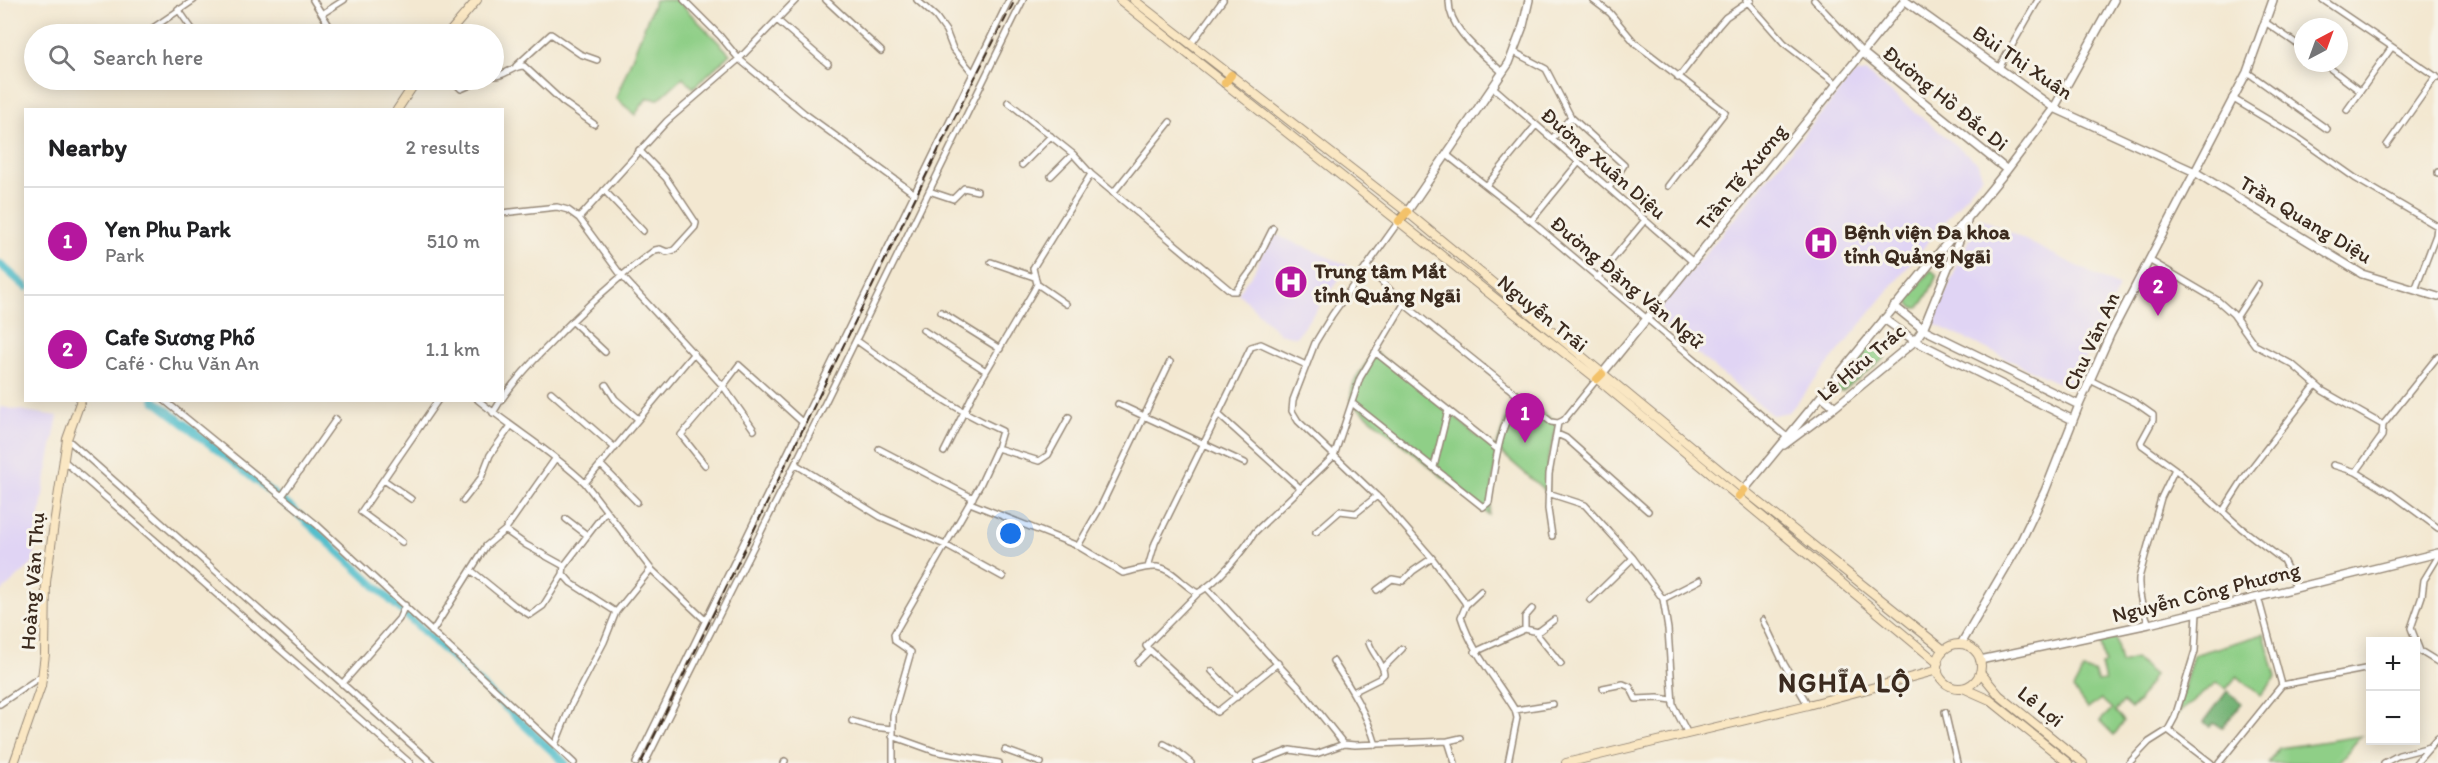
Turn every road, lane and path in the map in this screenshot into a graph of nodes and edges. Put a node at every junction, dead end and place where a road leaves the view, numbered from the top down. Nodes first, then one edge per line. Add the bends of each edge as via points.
1 (178, 0) edge
2 (194, 0) edge
3 (313, 0) edge
4 (345, 0) edge
5 (477, 0) edge
6 (684, 0) edge
7 (796, 0) edge
8 (826, 0) edge
9 (917, 0) edge
10 (1009, 0) edge
11 (1023, 0) edge
12 (1120, 0) edge
13 (1134, 0) edge
14 (1223, 0) edge
15 (1449, 0) edge
16 (1529, 0) edge
17 (1593, 0) edge
18 (1814, 0) edge
19 (2038, 0) edge
20 (2114, 0) edge
21 (2273, 0) edge
22 (2324, 0) edge
23 (1748, 1) edge
24 (1908, 1) edge
25 (181, 8) junction
26 (322, 14) junction
27 (777, 20) junction
28 (2265, 22) junction
29 (158, 24) edge
30 (189, 24) edge
31 (328, 24) edge
32 (457, 24) edge
33 (2294, 42) edge
34 (1191, 44) junction
35 (2392, 47) junction
36 (881, 51) dead end
37 (1514, 52) junction
38 (1863, 53) junction
39 (739, 59) junction
40 (597, 60) dead end
41 (828, 64) dead end
42 (515, 67) junction
43 (1999, 68) junction
44 (2247, 72) junction
45 (2336, 72) edge
46 (973, 73) junction
47 (1503, 73) junction
48 (504, 74) edge
49 (1232, 75) junction
50 (2437, 77) edge
51 (1678, 78) junction
52 (1225, 83) junction
53 (1836, 83) junction
54 (1494, 88) junction
55 (410, 90) edge
56 (2360, 91) junction
57 (2232, 98) junction
58 (1008, 102) dead end
59 (398, 108) edge
60 (2054, 108) junction
61 (2347, 110) dead end
62 (1571, 117) junction
63 (1170, 122) dead end
64 (594, 124) dead end
65 (1536, 125) junction
66 (2327, 129) dead end
67 (1051, 136) junction
68 (1552, 139) junction
69 (2387, 145) dead end
70 (639, 150) junction
71 (1073, 154) junction
72 (1447, 155) junction
73 (1579, 162) junction
74 (1022, 165) dead end
75 (2007, 170) junction
76 (2195, 172) junction
77 (1091, 174) junction
78 (1051, 176) dead end
79 (1487, 186) junction
80 (1668, 186) dead end
81 (1608, 188) junction
82 (604, 189) junction
83 (929, 191) junction
84 (977, 191) dead end
85 (1113, 193) junction
86 (915, 194) junction
87 (1407, 212) junction
88 (504, 213) edge
89 (1970, 214) junction
90 (579, 218) junction
91 (1645, 220) junction
92 (1399, 221) junction
93 (1531, 222) junction
94 (2437, 226) edge
95 (1273, 228) dead end
96 (643, 231) dead end
97 (2149, 260) junction
98 (991, 262) dead end
99 (1693, 262) junction
100 (1367, 267) junction
101 (621, 275) junction
102 (1034, 277) junction
103 (1597, 278) junction
104 (1037, 284) junction
105 (2258, 284) dead end
106 (2415, 290) junction
107 (2438, 297) edge
108 (1066, 304) dead end
109 (1404, 304) junction
110 (1894, 306) junction
111 (941, 312) dead end
112 (2236, 318) junction
113 (1645, 319) junction
114 (1884, 319) junction
115 (572, 321) junction
116 (1923, 329) junction
117 (923, 330) dead end
118 (856, 340) junction
119 (1915, 341) junction
120 (1000, 349) junction
121 (605, 352) dead end
122 (1375, 352) junction
123 (694, 353) junction
124 (2438, 356) edge
125 (1170, 362) dead end
126 (1306, 365) junction
127 (986, 371) junction
128 (1600, 377) junction
129 (2090, 380) junction
130 (606, 385) dead end
131 (723, 386) junction
132 (2315, 386) junction
133 (551, 392) dead end
134 (1822, 396) junction
135 (504, 397) edge
136 (1518, 397) junction
137 (80, 402) edge
138 (166, 402) edge
139 (437, 402) edge
140 (480, 402) edge
141 (501, 402) edge
142 (1352, 403) junction
143 (1118, 404) dead end
144 (2079, 405) junction
145 (1835, 407) junction
146 (1448, 410) junction
147 (965, 412) junction
148 (493, 413) junction
149 (1218, 414) junction
150 (1143, 416) junction
151 (1069, 417) dead end
152 (336, 419) dead end
153 (638, 419) junction
154 (2073, 420) junction
155 (802, 422) junction
156 (1558, 423) junction
157 (2383, 425) junction
158 (510, 427) junction
159 (754, 430) dead end
160 (1557, 434) junction
161 (1787, 437) junction
162 (67, 439) junction
163 (1204, 444) junction
164 (615, 448) junction
165 (998, 448) junction
166 (1497, 448) junction
167 (879, 449) dead end
168 (1778, 450) junction
169 (945, 452) dead end
170 (1334, 456) junction
171 (555, 459) junction
172 (63, 460) junction
173 (1245, 463) dead end
174 (795, 464) junction
175 (705, 465) dead end
176 (2333, 465) dead end
177 (602, 466) junction
178 (1434, 468) junction
179 (2175, 469) junction
180 (2356, 472) junction
181 (384, 480) junction
182 (585, 483) junction
183 (1300, 489) junction
184 (1548, 493) junction
185 (1742, 493) junction
186 (282, 496) junction
187 (1377, 496) junction
188 (411, 499) dead end
189 (971, 500) junction
190 (463, 501) dead end
191 (637, 502) dead end
192 (606, 511) junction
193 (1648, 511) dead end
194 (2223, 511) junction
195 (566, 519) dead end
196 (2438, 528) edge
197 (505, 530) junction
198 (1316, 532) dead end
199 (587, 535) junction
200 (1552, 536) dead end
201 (402, 542) dead end
202 (945, 545) junction
203 (1078, 546) junction
204 (2438, 555) edge
205 (1432, 558) junction
206 (1633, 558) junction
207 (564, 566) junction
208 (1148, 567) junction
209 (651, 569) junction
210 (472, 571) junction
211 (563, 574) junction
212 (1003, 577) dead end
213 (1700, 580) dead end
214 (2296, 587) junction
215 (1208, 588) junction
216 (1377, 590) dead end
217 (1481, 591) dead end
218 (1198, 593) junction
219 (2258, 597) junction
220 (1663, 599) junction
221 (1590, 600) dead end
222 (405, 605) junction
223 (1466, 605) junction
224 (1532, 609) dead end
225 (616, 612) junction
226 (2197, 612) junction
227 (705, 620) junction
228 (1554, 620) dead end
229 (1763, 620) dead end
230 (2149, 624) junction
231 (1525, 629) junction
232 (432, 632) junction
233 (1536, 633) junction
234 (2414, 637) edge
235 (1370, 643) dead end
236 (1961, 644) junction
237 (1402, 649) dead end
238 (1149, 650) junction
239 (1944, 650) junction
240 (1475, 652) junction
241 (2420, 653) edge
242 (1980, 660) junction
243 (1333, 661) dead end
244 (1138, 662) dead end
245 (2438, 662) edge
246 (1278, 663) junction
247 (1562, 664) dead end
248 (1938, 666) junction
249 (1383, 668) junction
250 (2366, 669) edge
251 (1212, 671) dead end
252 (1980, 672) junction
253 (43, 675) junction
254 (341, 682) junction
255 (2282, 685) junction
256 (1603, 688) dead end
257 (1964, 688) junction
258 (329, 692) junction
259 (1353, 692) junction
260 (1237, 696) junction
261 (1672, 700) junction
262 (0, 704) edge
263 (1553, 704) dead end
264 (1808, 705) junction
265 (1515, 710) junction
266 (1945, 712) dead end
267 (852, 721) dead end
268 (892, 729) junction
269 (2168, 730) junction
270 (1688, 734) junction
271 (892, 736) junction
272 (1461, 738) dead end
273 (2438, 738) edge
274 (1448, 741) junction
275 (1164, 744) dead end
276 (1344, 744) junction
277 (555, 745) junction
278 (1376, 745) junction
279 (2430, 747) junction
280 (1005, 750) dead end
281 (14, 763) edge
282 (410, 763) edge
283 (432, 763) edge
284 (574, 763) edge
285 (636, 763) edge
286 (645, 763) edge
287 (893, 763) edge
288 (999, 763) edge
289 (1041, 763) edge
290 (1191, 763) edge
291 (1257, 763) edge
292 (1455, 763) edge
293 (1508, 763) edge
294 (1566, 763) edge
295 (1957, 763) edge
296 (2068, 763) edge
297 (2084, 763) edge
298 (2129, 763) edge
299 (2211, 763) edge
300 (2219, 763) edge
301 (2384, 763) edge
302 (2416, 763) edge

1 - 25 street
2 - 25 street
3 - 26 street
4 - 26 street
5 - 32 main road
6 - 39 street
7 - 27 street
8 - 36 street
9 - 46 street via 946,30 960,60
10 - 46 street
11 - 83 street
12 - 52 main road, Nguyễn Trãi
13 - 34 main road, Nguyễn Trãi
14 - 34 street
15 - 47 street via 1453,20
16 - 37 street
17 - 51 street via 1610,13 1635,43
18 - 38 street
19 - 43 street
20 - 60 street, Lê Hữu Trác
21 - 28 street, Chu Văn An
22 - 35 street
23 - 51 street via 1726,17
23 - 53 street via 1784,43
24 - 38 street, Trần Tế Xương
24 - 43 street, Bùi Thị Xuân
25 - 29 street
25 - 30 street
26 - 31 street
27 - 39 street
27 - 41 street
28 - 33 street
28 - 44 street, Chu Văn An
34 - 49 main road, Nguyễn Trãi
35 - 50 street
35 - 56 street
37 - 47 street
37 - 62 street via 1546,69
38 - 53 street, Trần Tế Xương
38 - 75 street, Đường Hồ Đắc Di
39 - 70 street
39 - 86 street via 804,113
40 - 42 street via 580,54 551,34
42 - 48 street
42 - 64 street via 526,67 563,102
43 - 60 street, Bùi Thị Xuân
44 - 57 street, Chu Văn An
44 - 66 street
45 - 56 street
46 - 86 street
47 - 54 street
49 - 52 main road
49 - 87 main road, Nguyễn Trãi
50 - 69 street
51 - 80 street via 1725,112
52 - 92 main road, Nguyễn Trãi
53 - 99 street, Trần Tế Xương
54 - 65 street, Đường Xuân Diệu
54 - 72 street
55 - 59 main road
56 - 61 street
57 - 76 street, Chu Văn An
57 - 94 street
58 - 67 street
60 - 75 street, Lê Hữu Trác
60 - 76 street, Bùi Thị Xuân
62 - 68 street
62 - 81 street via 1625,166
63 - 85 street
65 - 68 street, Đường Xuân Diệu
65 - 79 street
67 - 71 street
67 - 74 street
68 - 73 street, Đường Xuân Diệu
70 - 82 street
70 - 101 street via 666,178 696,223 674,250 656,250
71 - 77 street
71 - 78 street
72 - 79 street, Đường Đặng Văn Ngữ
72 - 87 street
73 - 81 street, Đường Xuân Diệu
73 - 93 street
75 - 89 street, Lê Hữu Trác
76 - 97 street, Chu Văn An
76 - 106 street, Trần Quang Diệu via 2362,274
77 - 85 street
77 - 102 street via 1033,268
79 - 93 street, Đường Đặng Văn Ngữ
81 - 91 street, Đường Xuân Diệu
82 - 90 street
82 - 96 street
83 - 84 street via 953,199 964,188
83 - 118 street
85 - 95 street via 1234,292 1253,268
86 - 155 street
87 - 92 main road
87 - 128 main road, Nguyễn Trãi
88 - 90 street via 557,207
89 - 110 street, Lê Hữu Trác
89 - 116 street, Lê Hữu Trác
90 - 101 street
91 - 99 street, Đường Xuân Diệu
91 - 103 street
92 - 100 street
92 - 128 main road, Nguyễn Trãi
93 - 103 street, Đường Đặng Văn Ngữ
94 - 106 street
97 - 112 street via 2217,300
97 - 129 street, Chu Văn An
98 - 102 street
99 - 113 street, Trần Tế Xương
100 - 109 street
100 - 126 street via 1332,315
101 - 115 street
101 - 123 street
102 - 104 street
103 - 113 street, Đường Đặng Văn Ngữ
104 - 108 street
104 - 120 street
105 - 112 street
106 - 107 street, Trần Quang Diệu
109 - 122 street
109 - 136 street
110 - 114 street, Lê Hữu Trác
110 - 116 street
111 - 120 street
112 - 132 street via 2256,345 2293,365
113 - 128 street, Trần Tế Xương
113 - 161 street, Đường Đặng Văn Ngữ
114 - 119 street
114 - 134 street, Lê Hữu Trác
115 - 121 street
115 - 135 street via 517,378
116 - 119 street, Lê Hữu Trác
116 - 144 street
117 - 127 street
118 - 147 street
118 - 174 street
119 - 145 street, Lê Hữu Trác
119 - 154 street
120 - 127 street
122 - 142 street
122 - 146 street
123 - 131 street
123 - 153 street
124 - 157 street
125 - 150 street
126 - 149 street via 1269,346 1253,345
126 - 170 street via 1292,411
127 - 147 street
128 - 156 street
128 - 185 main road, Nguyễn Trãi
129 - 144 street, Chu Văn An
129 - 179 street via 2153,415 2142,445
130 - 153 street via 615,399
131 - 155 street via 739,365
131 - 159 street
131 - 175 street via 681,435
132 - 157 street
132 - 194 street
133 - 164 street
134 - 145 street
134 - 161 street, Lê Hữu Trác
136 - 156 street
136 - 166 street
137 - 162 main road, Hoàng Văn Thụ
138 - 186 street
139 - 181 street
140 - 148 street
141 - 148 street
142 - 170 street
142 - 178 street
143 - 150 street
144 - 154 street, Chu Văn An
145 - 168 street, Lê Hữu Trác
146 - 166 street
146 - 178 street
147 - 165 street via 1002,431
147 - 169 street
148 - 158 street
149 - 163 street
149 - 183 street
150 - 163 street
150 - 203 street
151 - 165 street via 1048,455 1039,461
152 - 186 street
153 - 164 street
154 - 236 street, Chu Văn An via 2020,543
155 - 227 street
156 - 160 street
157 - 180 street via 2382,436
158 - 171 street
158 - 190 street
160 - 184 street
160 - 193 street
161 - 168 street, Lê Hữu Trác
162 - 172 main road, Hoàng Văn Thụ
162 - 254 street
163 - 173 street
163 - 208 street via 1155,543
164 - 177 street
165 - 189 street
166 - 178 street via 1490,502 1483,507
167 - 189 street
168 - 185 street, Lê Hữu Trác
170 - 183 street
170 - 187 street
171 - 182 street
171 - 197 street
172 - 253 main road, Hoàng Văn Thụ via 46,582
172 - 258 street
174 - 202 street via 881,517
174 - 286 street
176 - 180 street
177 - 182 street
177 - 191 street
179 - 194 street
179 - 230 street via 2161,498 2139,578
180 - 196 street
181 - 188 street
181 - 201 street via 361,512
182 - 192 street
183 - 215 street via 1255,532
184 - 200 street
184 - 206 street via 1585,505
185 - 239 main road, Nguyễn Trãi
185 - 248 main road, Nguyễn Trãi
186 - 222 street
187 - 198 street via 1356,513 1340,511
187 - 205 street
189 - 202 street
189 - 203 street
192 - 199 street
192 - 209 street
194 - 214 street via 2283,560
195 - 199 street
197 - 207 street
197 - 210 street via 486,546
199 - 207 street
202 - 212 street
202 - 268 street via 894,634 895,640 911,652
203 - 208 street via 1123,573
204 - 214 street, Nguyễn Công Phương
204 - 234 street via 2424,580 2411,628
205 - 216 street via 1401,583 1392,579
205 - 223 street
206 - 220 street
206 - 221 street
207 - 211 street
208 - 218 street via 1168,571
209 - 225 street
209 - 227 street
210 - 211 street via 530,615 543,606
210 - 232 street
211 - 225 street
213 - 220 street
214 - 219 street, Nguyễn Công Phương
215 - 218 street
215 - 246 street
217 - 223 street
218 - 238 street via 1146,646
219 - 226 street, Nguyễn Công Phương
219 - 255 street
220 - 261 street
222 - 232 street
222 - 254 street via 399,619
223 - 240 street via 1461,617
224 - 231 street via 1525,617
225 - 277 street
226 - 230 street, Nguyễn Công Phương
226 - 269 street via 2195,651
227 - 285 street
228 - 233 street
229 - 264 street
230 - 242 street, Nguyễn Công Phương
231 - 233 street
231 - 240 street
232 - 277 street
233 - 247 street
235 - 249 street
236 - 239 main road
236 - 242 main road via 1973,649
237 - 249 street
238 - 244 street
238 - 260 street via 1215,712
239 - 248 main road
240 - 265 street
241 - 245 street
242 - 252 main road
243 - 259 street
246 - 260 street
246 - 276 street
248 - 257 main road via 1945,683
248 - 264 main road
249 - 259 street via 1383,677
250 - 255 street
251 - 260 street
252 - 257 main road
252 - 297 main road, Lê Lợi via 1999,695
253 - 262 street
253 - 281 main road, Hoàng Văn Thụ
254 - 258 street
254 - 283 street
255 - 300 street
256 - 261 street via 1623,684 1630,687 1636,699
257 - 296 main road, Lê Lợi via 1990,700
258 - 282 street
259 - 278 street
261 - 270 street
263 - 265 street
264 - 270 main road
265 - 293 street via 1517,718
266 - 295 street
267 - 268 street
268 - 271 street
269 - 298 street via 2149,742
269 - 299 street
270 - 294 main road
271 - 287 street
271 - 288 street via 934,751
272 - 274 street
273 - 279 street
274 - 278 street
274 - 292 street
275 - 290 street
276 - 278 street
276 - 291 street via 1316,754 1290,750
277 - 284 street
279 - 301 street
279 - 302 street
280 - 289 street

